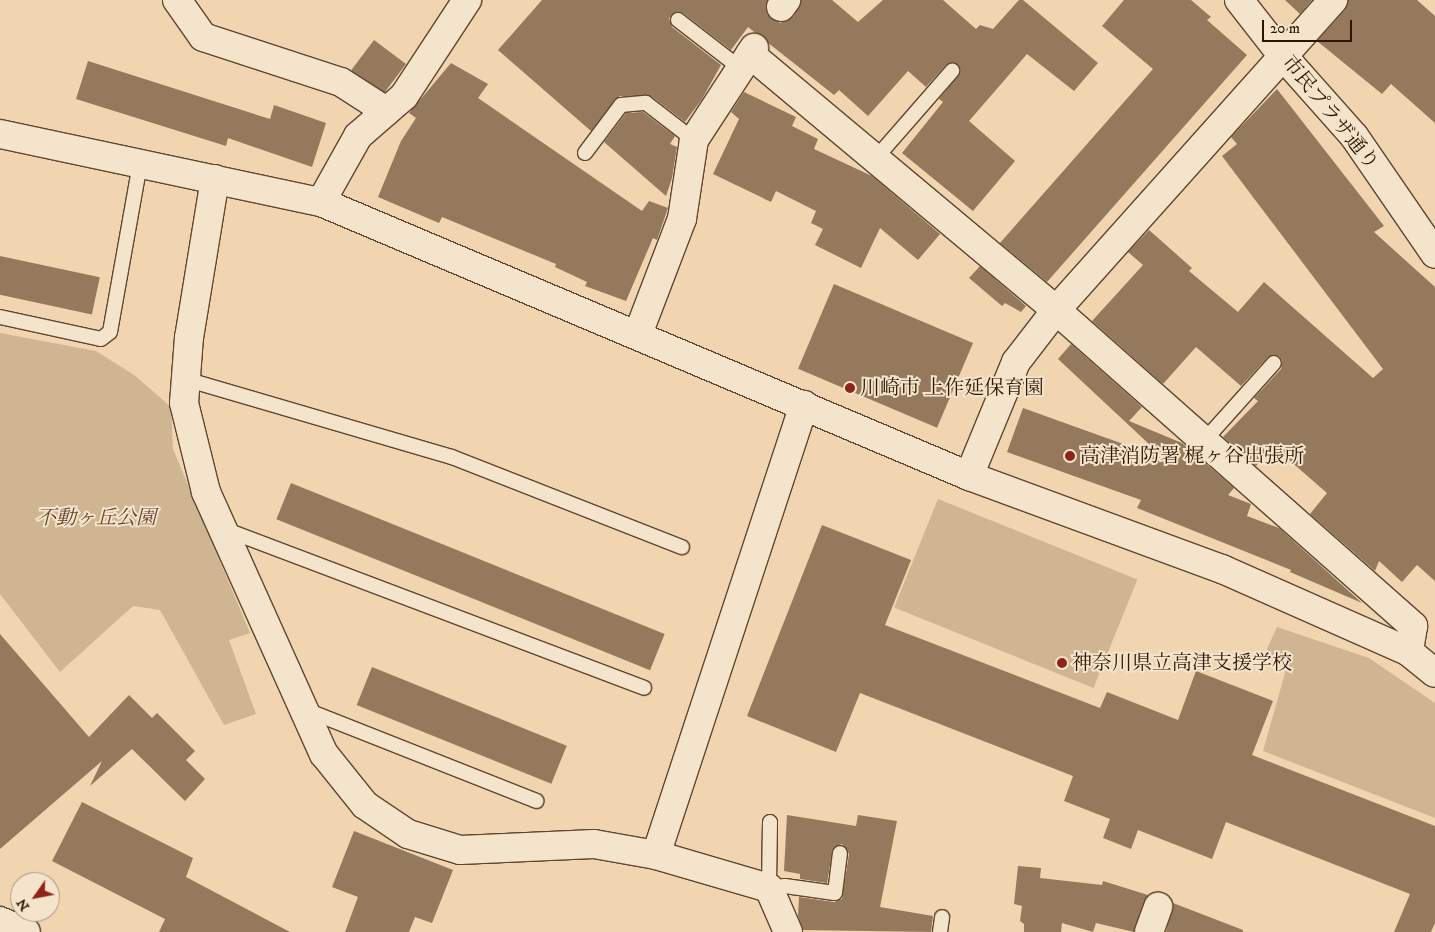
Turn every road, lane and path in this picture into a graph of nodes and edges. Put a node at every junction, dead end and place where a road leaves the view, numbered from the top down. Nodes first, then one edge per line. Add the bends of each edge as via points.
1 (177, 0) edge
2 (467, 0) edge
3 (1239, 0) edge
4 (1333, 0) edge
5 (678, 20) dead end
6 (1282, 55) junction
7 (748, 56) junction
8 (952, 71) dead end
9 (386, 111) junction
10 (0, 134) edge
11 (694, 140) junction
12 (585, 153) dead end
13 (876, 158) junction
14 (140, 164) junction
15 (215, 180) junction
16 (321, 202) junction
17 (1435, 254) edge
18 (1056, 310) junction
19 (0, 317) edge
20 (638, 334) junction
21 (1274, 363) dead end
22 (184, 379) junction
23 (804, 405) junction
24 (1203, 442) junction
25 (969, 476) junction
26 (223, 528) junction
27 (682, 547) dead end
28 (1409, 652) junction
29 (1435, 673) edge
30 (644, 688) dead end
31 (304, 709) junction
32 (536, 801) dead end
33 (770, 822) dead end
34 (840, 853) dead end
35 (656, 855) junction
36 (769, 888) junction
37 (942, 917) dead end
38 (0, 921) edge
39 (26, 932) edge
40 (788, 932) edge
41 (940, 932) edge

1 - 9 street via 203,37 341,82
2 - 9 street via 404,96
3 - 6 street, 市民プラザ通り
4 - 6 street
5 - 7 lane
6 - 17 street, 市民プラザ通り via 1354,136
6 - 18 street
7 - 11 street
7 - 13 street
8 - 13 lane
9 - 16 street via 358,136
10 - 14 street
11 - 12 lane via 646,103 621,105
11 - 20 street via 682,219
13 - 18 street
14 - 15 street
14 - 19 lane via 110,332 101,339
15 - 16 street
15 - 22 street
16 - 20 street
18 - 24 street
18 - 25 street via 1016,362
20 - 23 street
21 - 24 lane
22 - 26 street via 184,403 206,492
22 - 27 lane via 452,458
23 - 25 street
23 - 35 street
24 - 28 street via 1413,626
25 - 28 street via 1222,569
26 - 30 lane
26 - 31 street
28 - 29 street
31 - 32 lane
31 - 35 street via 324,754 365,805 408,834 460,850 594,844
33 - 36 lane
34 - 36 lane via 835,893 785,886
35 - 36 street
36 - 40 street
37 - 41 lane
38 - 39 street

